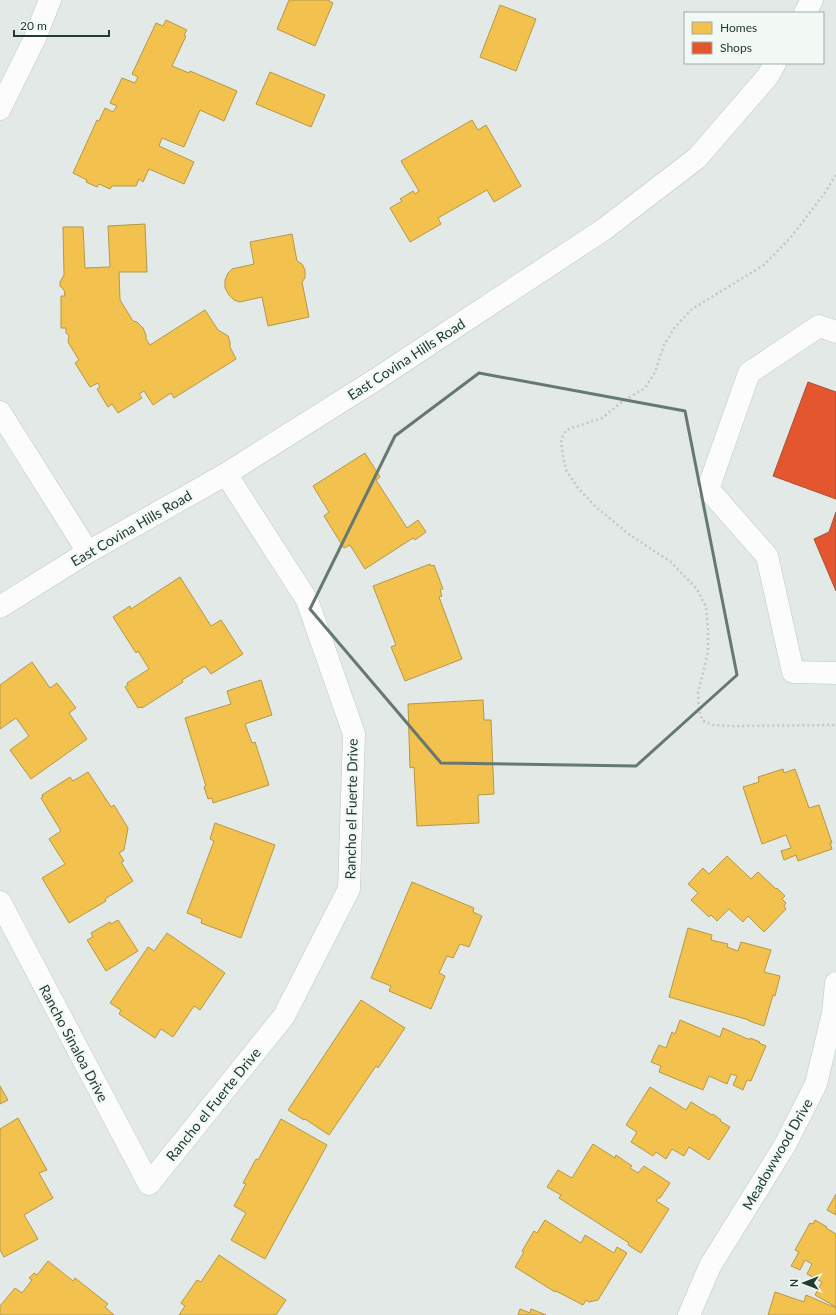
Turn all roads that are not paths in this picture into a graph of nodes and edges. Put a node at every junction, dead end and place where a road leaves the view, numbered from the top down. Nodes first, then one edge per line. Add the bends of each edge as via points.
1 (50, 0) edge
2 (812, 0) edge
3 (806, 12) edge
4 (774, 64) edge
5 (0, 109) edge
6 (836, 332) edge
7 (0, 412) edge
8 (226, 474) junction
9 (88, 552) junction
10 (0, 607) edge
11 (836, 673) edge
12 (0, 902) edge
13 (836, 983) edge
14 (149, 1184) joint
15 (689, 1315) edge

1 - 5 street via 35,38
2 - 3 street
4 - 8 street, East Covina Hills Road via 768,76 697,158 603,230 375,380
6 - 11 street via 818,326 749,374 708,489 767,556 793,672
7 - 9 street
8 - 9 street, East Covina Hills Road
8 - 14 street, Rancho el Fuerte Drive via 307,600 354,734 349,889 284,1016
9 - 10 street, East Covina Hills Road
12 - 14 street, Rancho Sinaloa Drive
13 - 15 street, Meadowwood Drive via 833,1014 816,1084 785,1145 710,1266

